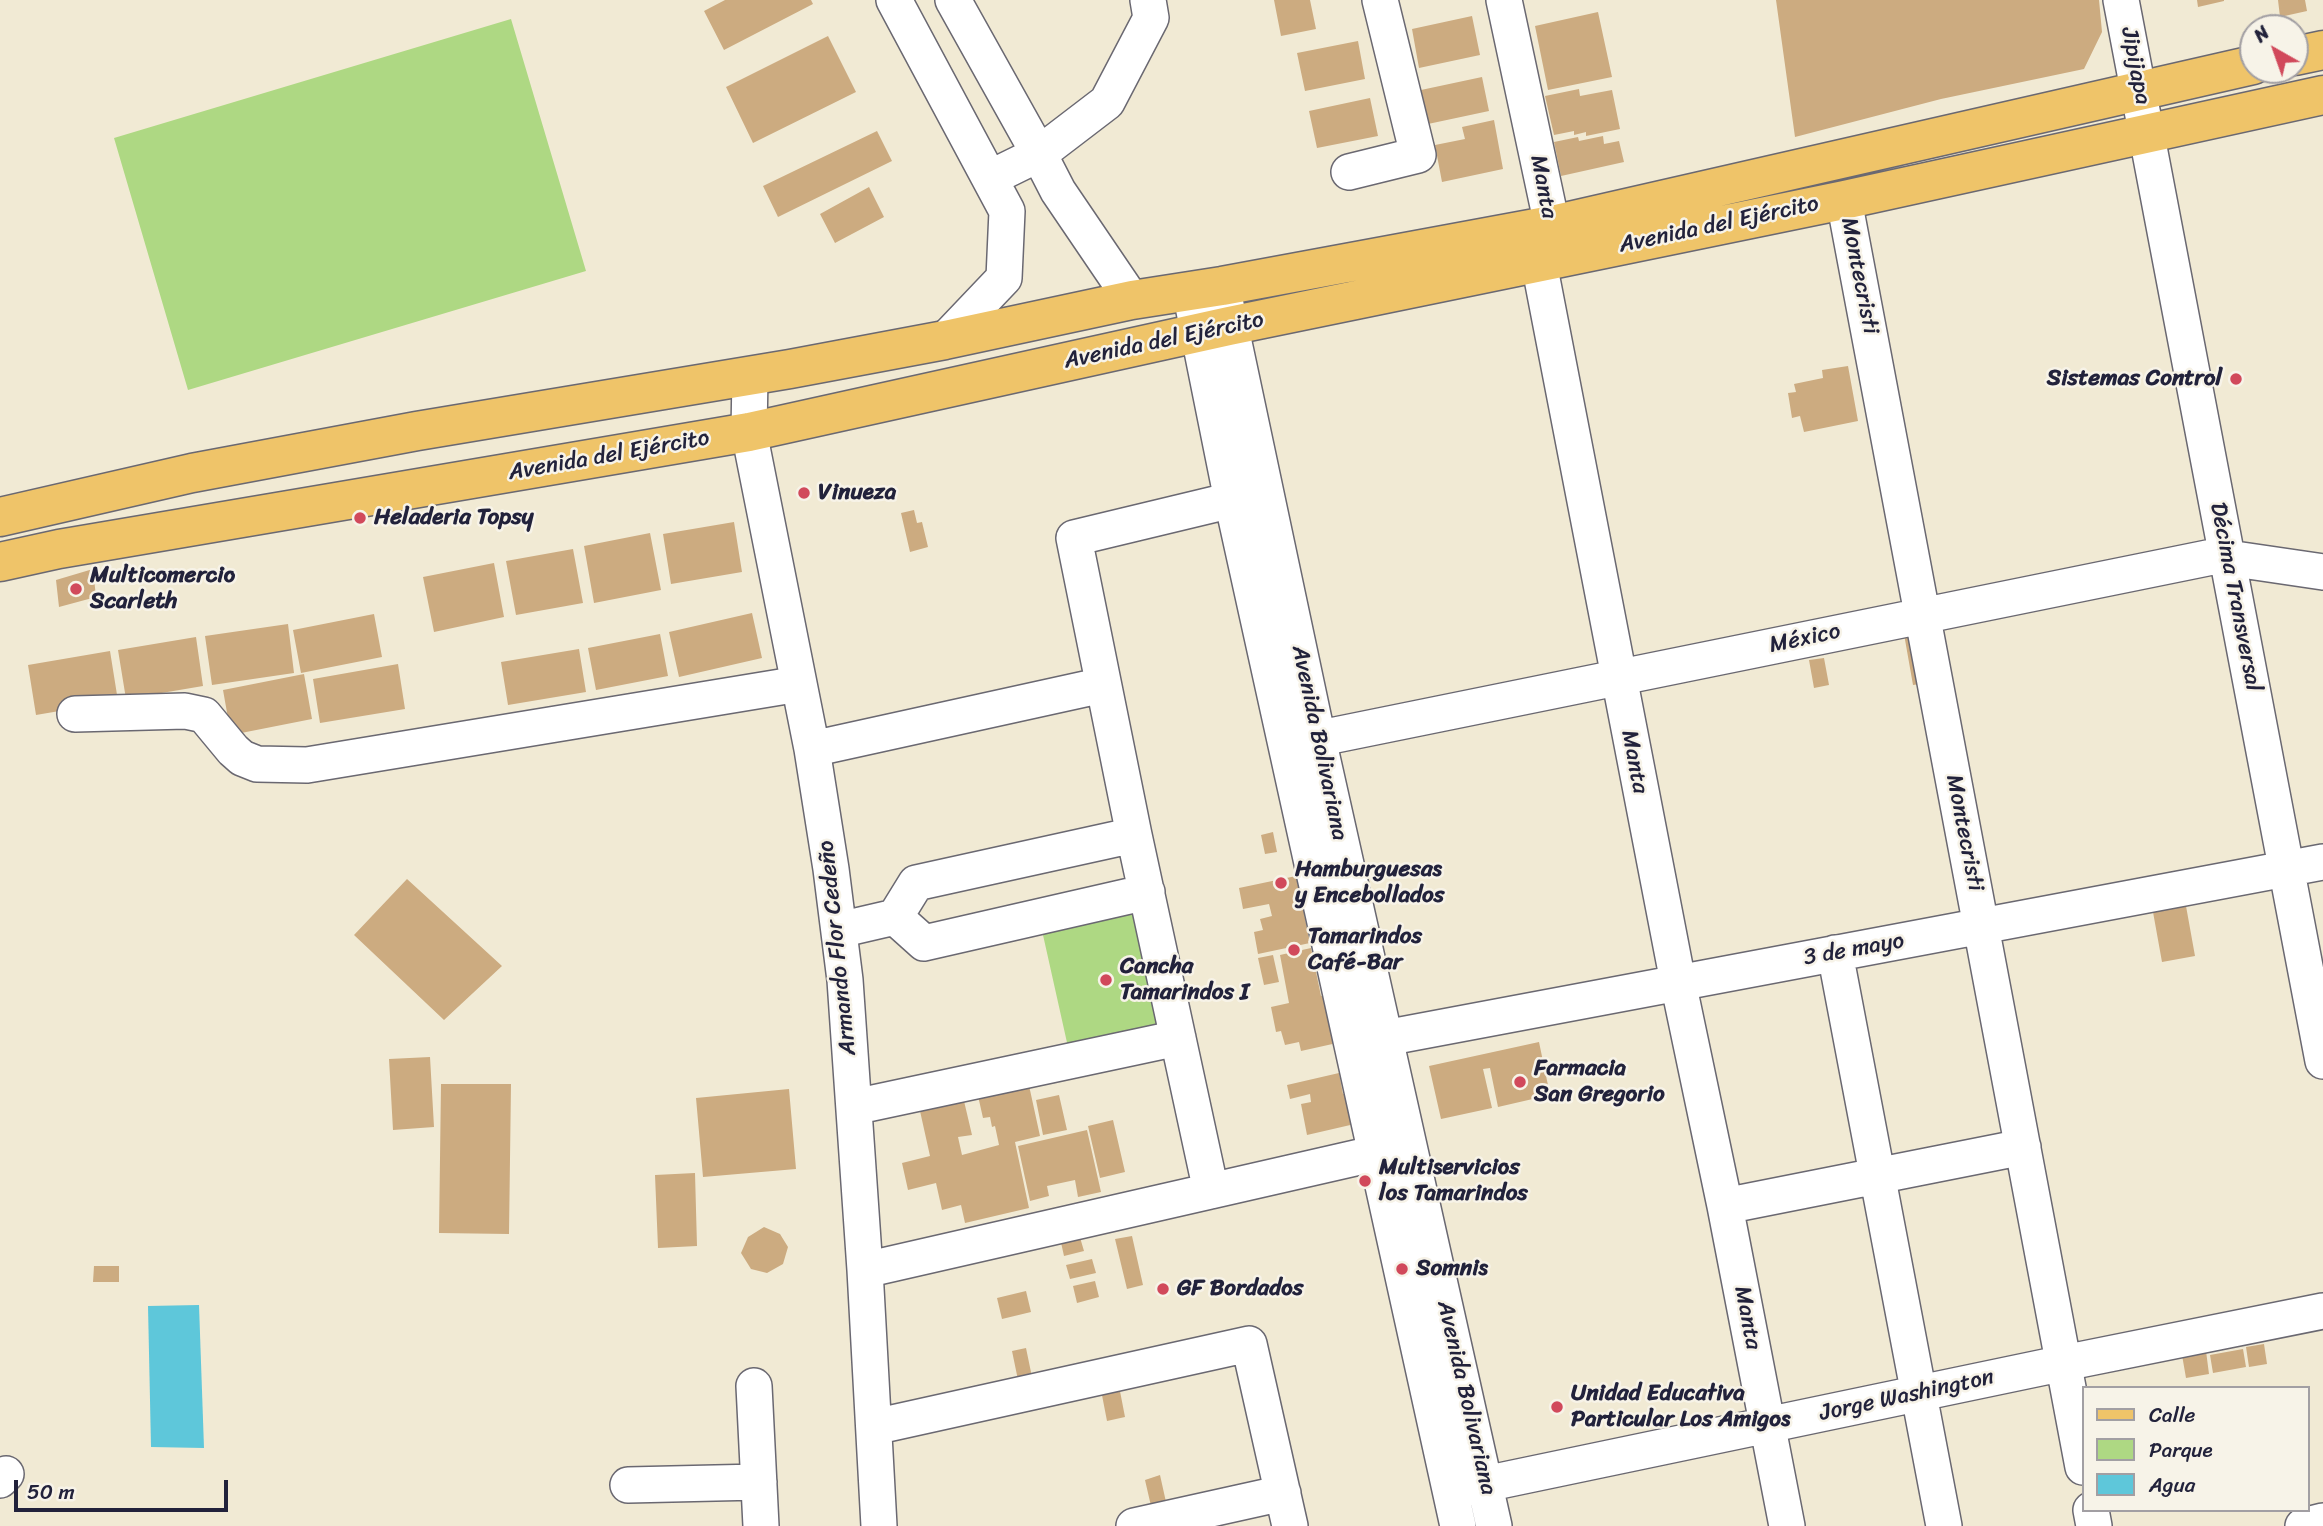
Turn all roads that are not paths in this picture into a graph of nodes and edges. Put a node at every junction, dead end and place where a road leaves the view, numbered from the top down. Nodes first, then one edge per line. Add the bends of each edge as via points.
1 (894, 0) edge
2 (953, 0) edge
3 (1149, 0) edge
4 (1380, 0) edge
5 (1503, 0) edge
6 (2121, 0) edge
7 (2239, 68) edge
8 (2140, 91) junction
9 (2323, 95) edge
10 (2148, 132) junction
11 (1040, 154) junction
12 (1349, 172) dead end
13 (990, 178) junction
14 (1844, 200) junction
15 (1552, 225) junction
16 (1539, 263) junction
17 (1206, 289) junction
18 (1132, 300) junction
19 (1213, 330) junction
20 (945, 341) junction
21 (750, 376) junction
22 (750, 432) junction
23 (1231, 500) junction
24 (0, 517) edge
25 (2228, 556) junction
26 (0, 562) edge
27 (2323, 572) edge
28 (1923, 615) junction
29 (1618, 677) junction
30 (799, 684) junction
31 (1103, 685) junction
32 (75, 714) dead end
33 (1302, 742) junction
34 (812, 748) junction
35 (1134, 835) junction
36 (2323, 862) edge
37 (2287, 869) junction
38 (1147, 892) junction
39 (895, 917) junction
40 (1981, 928) junction
41 (839, 930) junction
42 (1835, 953) junction
43 (1678, 982) junction
44 (1178, 1038) junction
45 (1385, 1038) junction
46 (2323, 1061) edge
47 (854, 1107) junction
48 (2023, 1147) junction
49 (1377, 1153) junction
50 (1878, 1176) junction
51 (1211, 1191) junction
52 (1724, 1206) junction
53 (865, 1270) junction
54 (2323, 1311) edge
55 (2064, 1363) junction
56 (754, 1386) dead end
57 (1919, 1393) junction
58 (1768, 1425) junction
59 (874, 1427) junction
60 (2082, 1462) edge
61 (759, 1482) junction
62 (1485, 1484) junction
63 (628, 1485) dead end
64 (1451, 1491) junction
65 (1286, 1510) edge
66 (2323, 1521) edge
67 (761, 1526) edge
68 (878, 1526) edge
69 (1134, 1526) edge
70 (1458, 1526) edge
71 (1494, 1526) edge
72 (1787, 1526) edge
73 (1944, 1526) edge
74 (2303, 1526) edge

1 - 13 street
2 - 11 street
3 - 11 street via 1152,18 1107,102
4 - 12 street via 1418,155
5 - 15 street, Manta
6 - 8 street, Jipijapa
7 - 8 main road, Avenida del Ejército
8 - 10 street, Jipijapa
8 - 15 main road, Avenida del Ejército
9 - 10 main road, Avenida del Ejército
10 - 14 main road, Avenida del Ejército
10 - 25 street, Décima Transversal
11 - 13 street
11 - 18 street via 1058,191
13 - 20 street via 1007,211 1004,278
14 - 16 main road, Avenida del Ejército
14 - 28 street, Montecristi
15 - 16 street, Manta
15 - 17 main road, Avenida del Ejército
16 - 19 main road, Avenida del Ejército
16 - 29 street, Manta
17 - 18 main road, Avenida del Ejército
17 - 19 street, Avenida Bolivariana
18 - 20 main road, Avenida del Ejército
19 - 22 main road, Avenida del Ejército
19 - 23 street, Avenida Bolivariana
19 - 33 street, Avenida Bolivariana
20 - 21 main road, Avenida del Ejército
21 - 22 street, Armando Flor Cedeño
21 - 24 main road, Avenida del Ejército via 417,431
22 - 26 main road, Avenida del Ejército
22 - 30 street, Armando Flor Cedeño
23 - 31 street via 1074,538
23 - 33 street, Avenida Bolivariana
25 - 27 street, México
25 - 28 street, México
25 - 37 street, Décima Transversal
28 - 29 street, México
28 - 40 street, Montecristi
29 - 33 street, México
29 - 43 street, Manta
30 - 32 street via 307,765 257,764 242,758 204,715 185,711
30 - 34 street, Armando Flor Cedeño
31 - 34 street
31 - 35 street
33 - 45 street, Avenida Bolivariana
33 - 49 street, Avenida Bolivariana
34 - 41 street, Armando Flor Cedeño
35 - 38 street
35 - 39 street via 916,883
36 - 37 street, 3 de mayo
37 - 40 street, 3 de mayo
37 - 46 street, Décima Transversal
38 - 39 street via 925,943
38 - 44 street
39 - 41 street
40 - 42 street, 3 de mayo
40 - 48 street, Montecristi
41 - 47 street, Armando Flor Cedeño
42 - 43 street, 3 de mayo
42 - 50 street
43 - 45 street, 3 de mayo
43 - 52 street, Manta
44 - 47 street
44 - 51 street
45 - 62 street, Avenida Bolivariana
47 - 53 street, Armando Flor Cedeño
48 - 50 street
48 - 55 street, Montecristi
49 - 51 street
49 - 64 street, Avenida Bolivariana
50 - 52 street
50 - 57 street
51 - 53 street
52 - 58 street, Manta
53 - 59 street, Armando Flor Cedeño
54 - 55 street, Jorge Washington
55 - 57 street, Jorge Washington
55 - 60 street, Montecristi
56 - 61 street
57 - 58 street, Jorge Washington
57 - 73 street
58 - 62 street, Jorge Washington
58 - 72 street, Manta
59 - 65 street via 1249,1344
59 - 68 street, Armando Flor Cedeño
61 - 63 street
61 - 67 street
62 - 64 street, Jorge Washington
62 - 71 street, Avenida Bolivariana
64 - 70 street, Avenida Bolivariana
65 - 69 street
66 - 74 street

